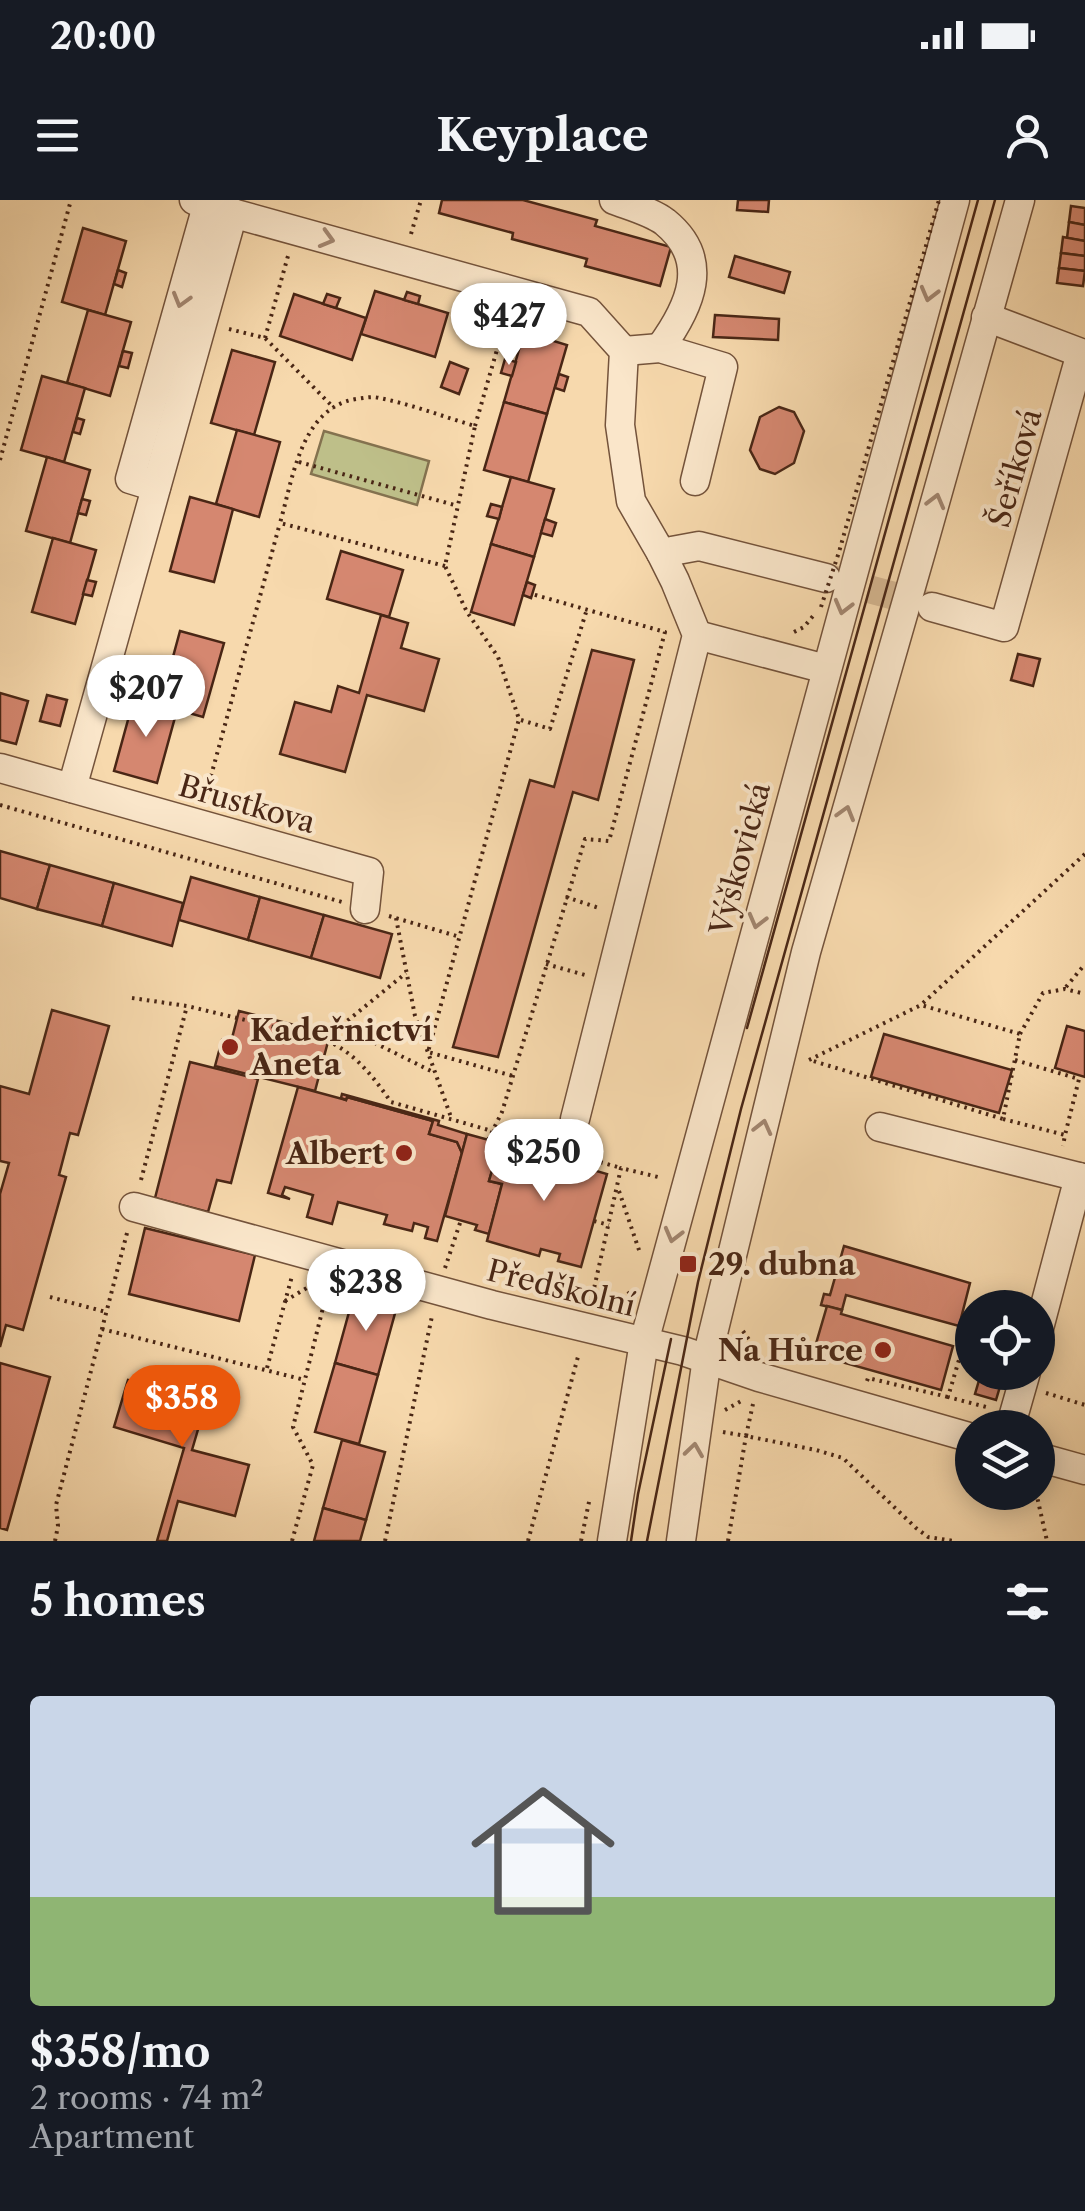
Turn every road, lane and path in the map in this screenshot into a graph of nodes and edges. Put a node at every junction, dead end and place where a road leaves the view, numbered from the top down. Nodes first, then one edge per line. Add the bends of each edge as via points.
1 (71, 200) edge
2 (421, 200) edge
3 (614, 200) edge
4 (939, 200) edge
5 (955, 200) edge
6 (1020, 200) edge
7 (212, 206) edge
8 (295, 230) junction
9 (404, 260) junction
10 (514, 291) junction
11 (986, 318) junction
12 (203, 322) junction
13 (265, 338) junction
14 (660, 348) junction
15 (624, 351) junction
16 (1083, 354) edge
17 (334, 408) junction
18 (476, 426) junction
19 (0, 460) edge
20 (298, 462) junction
21 (695, 481) dead end
22 (156, 486) junction
23 (458, 506) junction
24 (280, 522) junction
25 (661, 553) junction
26 (445, 566) junction
27 (826, 578) tunnel mouth
28 (532, 594) dead end
29 (820, 607) dead end
30 (932, 607) tunnel mouth
31 (586, 609) junction
32 (697, 635) junction
33 (826, 669) junction
34 (520, 719) junction
35 (0, 768) edge
36 (72, 788) junction
37 (0, 805) edge
38 (198, 824) junction
39 (1085, 854) edge
40 (566, 897) junction
41 (365, 909) junction
42 (625, 917) junction
43 (396, 918) junction
44 (460, 936) junction
45 (546, 964) junction
46 (1085, 964) edge
47 (406, 972) junction
48 (609, 982) junction
49 (1065, 989) junction
50 (1085, 994) edge
51 (132, 998) dead end
52 (920, 1005) junction
53 (187, 1006) junction
54 (341, 1026) junction
55 (1020, 1034) junction
56 (320, 1038) junction
57 (428, 1052) junction
58 (798, 1056) dead end
59 (810, 1060) junction
60 (1015, 1060) junction
61 (436, 1074) junction
62 (513, 1076) junction
63 (1082, 1080) edge
64 (574, 1118) dead end
65 (1003, 1118) junction
66 (452, 1120) junction
67 (880, 1127) dead end
68 (492, 1131) junction
69 (1065, 1135) junction
70 (488, 1140) dead end
71 (621, 1168) junction
72 (1074, 1176) edge
73 (664, 1179) dead end
74 (618, 1187) junction
75 (134, 1207) junction
76 (461, 1220) dead end
77 (594, 1221) dead end
78 (609, 1226) junction
79 (298, 1252) junction
80 (334, 1262) junction
81 (644, 1262) dead end
82 (438, 1290) junction
83 (1048, 1290) edge
84 (50, 1297) dead end
85 (106, 1312) junction
86 (588, 1320) junction
87 (741, 1325) dead end
88 (102, 1328) junction
89 (644, 1342) junction
90 (755, 1348) dead end
91 (695, 1354) junction
92 (267, 1370) junction
93 (955, 1374) edge
94 (305, 1380) junction
95 (861, 1391) dead end
96 (754, 1393) dead end
97 (948, 1398) junction
98 (1019, 1398) edge
99 (1085, 1405) edge
100 (955, 1433) edge
101 (746, 1436) junction
102 (1055, 1462) edge
103 (1085, 1470) edge
104 (593, 1485) dead end
105 (1040, 1510) edge
106 (55, 1541) edge
107 (292, 1541) edge
108 (386, 1541) edge
109 (528, 1541) edge
110 (581, 1541) edge
111 (612, 1541) edge
112 (682, 1541) edge
113 (728, 1541) edge
114 (954, 1541) edge
115 (1047, 1541) edge

1 - 19 path
2 - 9 path
3 - 14 street via 662,220 692,264 690,298
4 - 29 path, bridge
5 -> 33 street, Výškovická
6 - 11 street
7 - 8 street
7 - 12 street
7 -> 22 street via 130,479
8 -> 9 street
8 - 13 path
9 - 10 street
10 - 15 street via 589,312
10 - 18 path
11 - 16 street, Šeříková
91 -> 11 street
12 - 13 path
12 - 22 street
13 - 17 path
14 - 15 street
14 - 21 street via 723,367
15 - 25 street via 620,426 630,501
16 - 30 street, Šeříková via 1004,626
17 - 18 path via 375,397
17 - 20 path via 314,426
18 - 23 path
20 - 23 path
20 - 24 path
22 - 36 street
23 - 26 path
24 - 26 path
24 - 38 path
25 - 27 street via 700,546
25 - 32 street
26 - 34 path via 466,612 498,657
28 - 31 path
31 - 34 path via 550,728
31 - 40 path via 665,632 608,840 585,840
32 - 33 street
32 - 42 street
33 -> 89 street, Výškovická
34 - 44 path
35 - 36 street, Břustkova
36 - 38 street, Břustkova
37 - 41 path
38 - 41 street, Břustkova via 369,872
39 - 52 path
40 - 42 path
40 - 45 path
41 - 43 path
42 - 48 street
43 - 44 path
43 - 47 path
44 - 57 path
45 - 48 path
45 - 62 path
46 - 49 path
47 - 54 path
47 - 57 path
48 - 64 street
49 - 50 path
49 - 55 path via 1044,993
51 - 53 path
52 - 55 path
52 - 59 path
53 - 56 path
53 - 75 path
54 - 56 path
54 - 61 path
55 - 60 path
56 - 66 path via 368,1069 391,1102
57 - 61 path
57 - 62 path
58 - 59 path
59 - 65 path
60 - 63 path
60 - 65 path
61 - 66 path
62 - 68 path
63 - 69 path
65 - 69 path
66 - 68 path
67 - 72 street
68 - 70 path
68 - 71 path
69 - 72 path
71 - 73 path
71 - 74 path
72 - 83 street
74 - 78 path
74 - 81 path
75 - 79 street, Předškolní
75 - 85 path
76 - 82 path
77 - 78 path
78 - 86 path
79 - 80 street, Předškolní
79 - 92 path
80 - 82 street, Předškolní
80 - 94 path
82 - 86 street, Předškolní
82 - 108 path
84 - 85 path
85 - 88 path
86 - 89 street, Předškolní
86 - 109 path
87 - 90 path
88 - 92 path
88 - 106 path via 56,1505
89 - 91 street, Předškolní
89 - 111 street, Výškovická
91 - 100 street
112 -> 91 street
92 - 94 path
93 - 97 path
94 - 107 path via 292,1426 313,1465
95 - 97 path via 868,1378
96 - 101 path
97 - 98 path via 996,1410
98 - 99 path
101 - 113 path
101 - 114 path via 843,1458 928,1537
102 - 103 street
104 - 110 path
105 - 115 path

